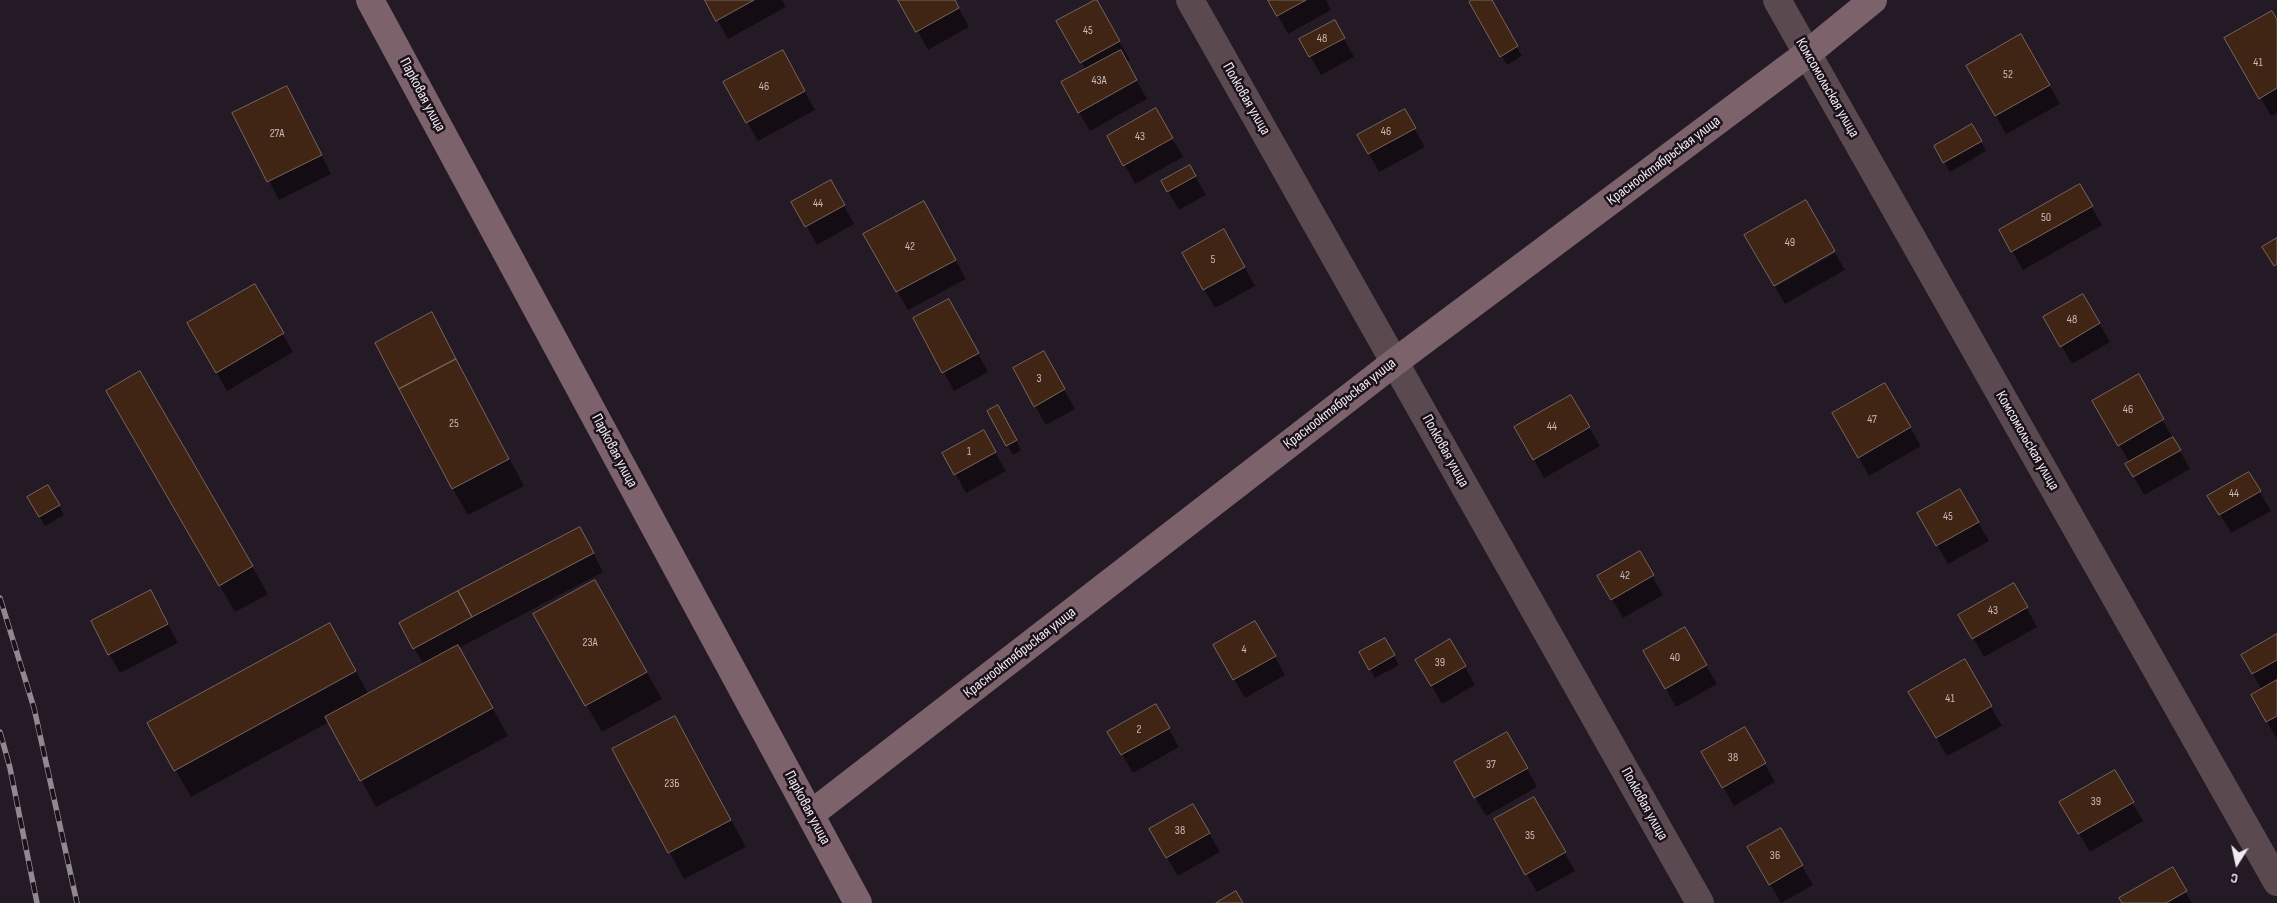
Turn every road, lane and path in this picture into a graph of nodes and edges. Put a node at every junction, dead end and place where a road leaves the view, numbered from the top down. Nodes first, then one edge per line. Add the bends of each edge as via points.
1 (370, 0) edge
2 (1190, 0) edge
3 (1777, 0) edge
4 (1873, 0) edge
5 (1808, 54) junction
6 (1395, 362) junction
7 (811, 814) junction
8 (2277, 882) edge
9 (858, 903) edge
10 (1700, 903) edge

1 - 7 main road, Парковая улица
2 - 6 street, Полковая улица
3 - 5 street, Комсомольская улица
4 - 5 main road, Краснооктябрьская улица
5 - 6 main road, Краснооктябрьская улица
5 - 8 street, Комсомольская улица
6 - 7 main road, Краснооктябрьская улица
6 - 10 street, Полковая улица
7 - 9 main road, Парковая улица

